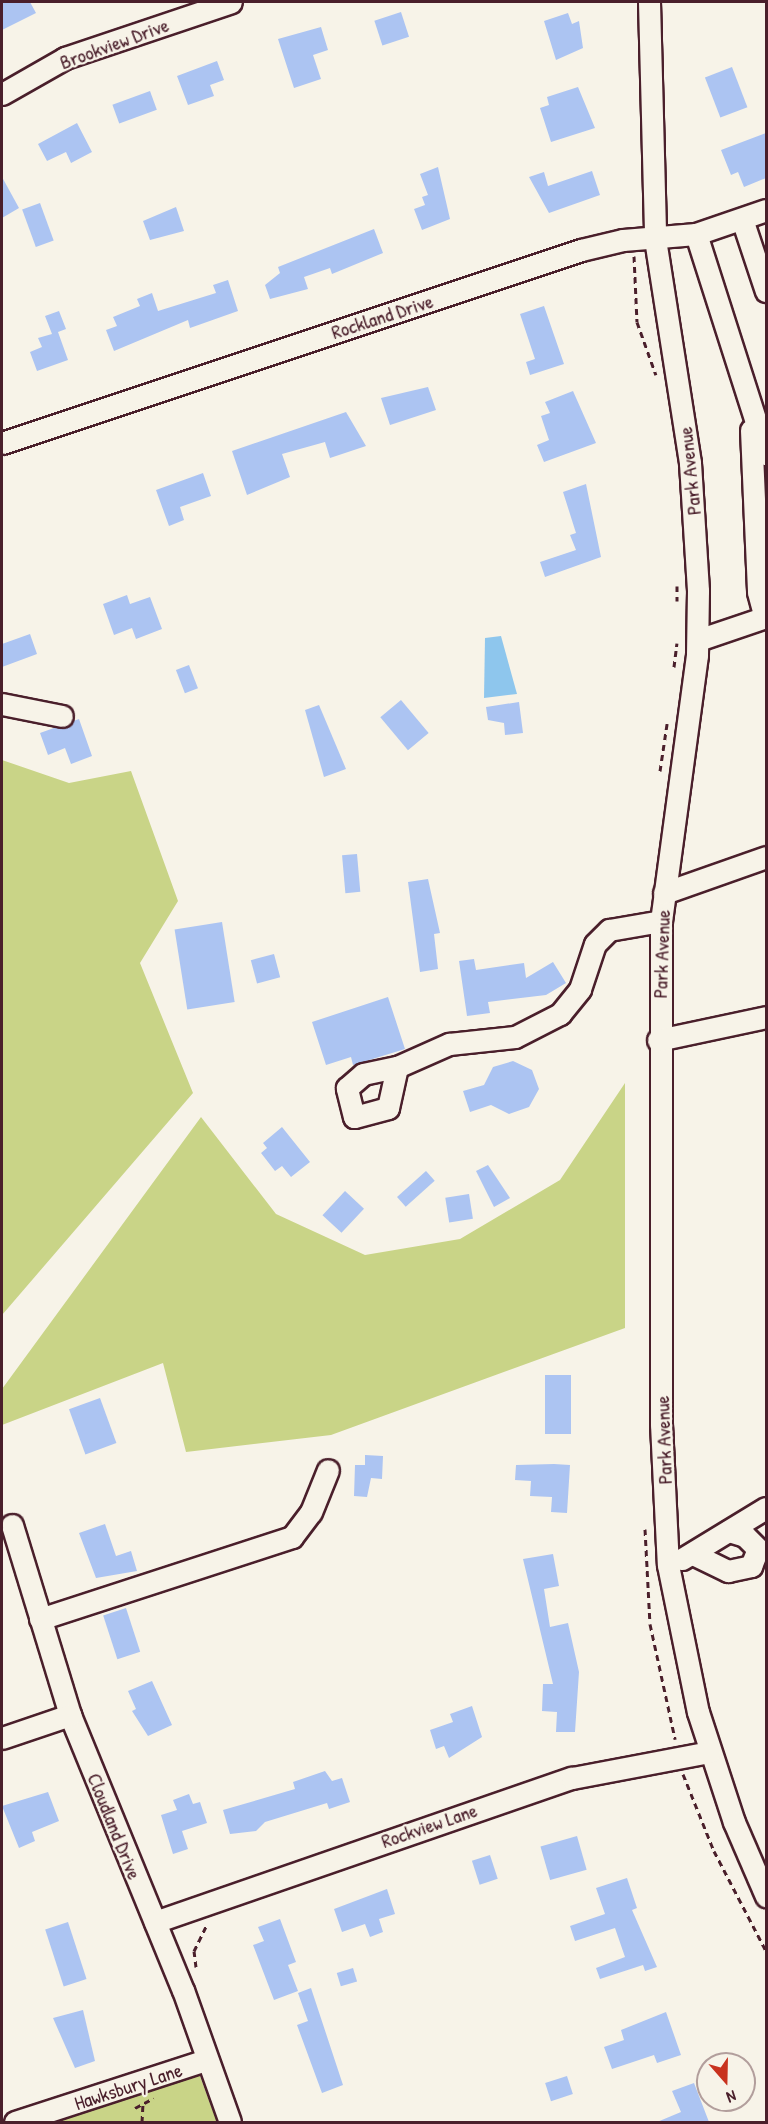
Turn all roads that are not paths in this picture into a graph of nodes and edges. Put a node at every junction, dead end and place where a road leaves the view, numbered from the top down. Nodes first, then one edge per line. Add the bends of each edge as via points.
1 (231, 2) edge
2 (650, 2) edge
3 (2, 94) edge
4 (766, 210) edge
5 (742, 219) junction
6 (696, 234) junction
7 (655, 239) junction
8 (766, 291) edge
9 (750, 408) junction
10 (2, 443) edge
11 (766, 454) edge
12 (766, 618) edge
13 (698, 640) junction
14 (2, 704) edge
15 (62, 716) dead end
16 (766, 857) edge
17 (664, 893) junction
18 (661, 921) junction
19 (766, 1017) edge
20 (658, 1040) junction
21 (397, 1067) dead end
22 (328, 1470) dead end
23 (766, 1508) edge
24 (12, 1525) dead end
25 (729, 1531) junction
26 (693, 1554) junction
27 (668, 1565) junction
28 (40, 1619) junction
29 (70, 1715) junction
30 (2, 1738) edge
31 (710, 1752) junction
32 (766, 1896) edge
33 (155, 1922) junction
34 (206, 2060) junction
35 (15, 2122) edge
36 (230, 2122) edge

1 - 3 street, Brookview Drive via 65,58
2 - 7 street, Park Avenue
4 - 5 street, Rockland Drive
5 - 6 street, Rockland Drive
5 - 8 street
6 - 7 street, Rockland Drive
6 - 9 street
7 - 10 street, Rockland Drive via 581,250
7 - 13 street, Park Avenue via 690,464
9 - 11 street
9 - 12 street via 758,592
12 - 13 street
13 - 17 street, Park Avenue
14 - 15 street
16 - 17 street
17 - 18 street, Park Avenue
18 - 20 street, Park Avenue
18 - 21 street via 609,930 595,944 580,989 560,1014 514,1037 449,1044
19 - 20 street
20 - 27 street, Park Avenue
22 - 28 street via 311,1512 292,1537
23 - 25 street
24 - 28 street, Cloudland Drive
25 - 26 street
25 - 26 street via 745,1536 758,1549 751,1566 739,1572 720,1569
26 - 27 street
27 - 31 street, Park Avenue via 682,1653
28 - 29 street, Cloudland Drive
29 - 30 street
29 - 33 street, Cloudland Drive
31 - 32 street, Park Avenue
31 - 33 street, Rockview Lane via 572,1778
33 - 34 street, Cloudland Drive
34 - 35 street, Hawksbury Lane
34 - 36 street, Cloudland Drive

